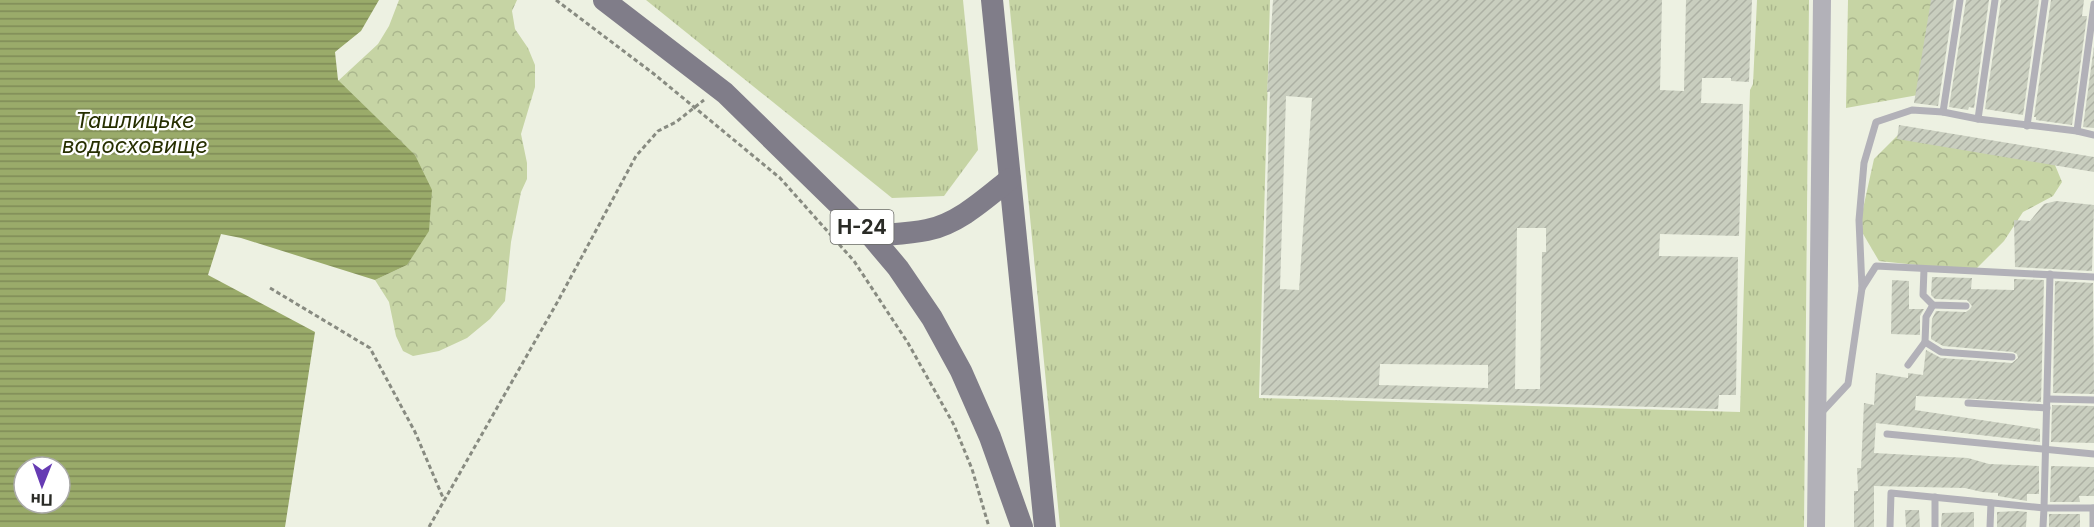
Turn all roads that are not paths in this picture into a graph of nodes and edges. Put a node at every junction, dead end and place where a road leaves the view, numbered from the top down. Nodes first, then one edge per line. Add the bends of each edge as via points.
1 (604, 0) edge
2 (992, 0) edge
3 (1822, 0) edge
4 (1960, 0) edge
5 (1995, 0) edge
6 (2045, 0) edge
7 (2094, 4) edge
8 (1943, 112) junction
9 (1978, 119) junction
10 (2027, 126) junction
11 (2077, 131) junction
12 (2094, 135) edge
13 (1010, 179) junction
14 (871, 236) junction
15 (1924, 269) junction
16 (2050, 274) junction
17 (2094, 276) edge
18 (1862, 288) junction
19 (1933, 305) junction
20 (1966, 306) dead end
21 (1924, 342) junction
22 (2012, 357) dead end
23 (1908, 365) dead end
24 (2048, 399) junction
25 (2094, 400) edge
26 (1968, 403) dead end
27 (2047, 408) junction
28 (1817, 417) junction
29 (1887, 434) dead end
30 (2045, 450) junction
31 (2094, 454) edge
32 (1935, 497) junction
33 (1991, 503) junction
34 (2044, 508) junction
35 (2094, 508) edge
36 (1022, 527) edge
37 (1045, 527) edge
38 (1816, 527) edge
39 (1890, 527) edge
40 (1935, 527) edge
41 (1990, 527) edge
42 (2043, 527) edge
43 (2093, 527) edge

1 - 14 main road, Н-24 via 718,88
2 - 13 main road
3 - 28 street
4 - 8 lane
5 - 9 lane
6 - 10 lane
7 - 11 lane
8 - 9 lane
8 - 18 lane via 1912,110 1876,122 1864,163 1859,220
9 - 10 lane
10 - 11 lane
11 - 12 lane
13 - 14 main road via 978,204 936,227
13 - 37 main road
14 - 36 main road, Н-24 via 911,286 961,371
15 - 16 lane
15 - 18 lane via 1876,266
15 - 19 lane via 1923,295
16 - 17 lane
16 - 24 lane
18 - 28 lane via 1848,384
19 - 20 lane
19 - 21 lane via 1926,317
21 - 22 lane via 1941,352
21 - 23 lane
24 - 25 lane
24 - 27 lane
26 - 27 lane
27 - 30 lane
28 - 38 street
29 - 30 lane
30 - 31 lane
30 - 34 lane
32 - 33 lane
32 - 39 lane via 1891,493
32 - 40 lane
33 - 34 lane
33 - 41 lane
34 - 35 lane
34 - 42 lane
35 - 43 lane

